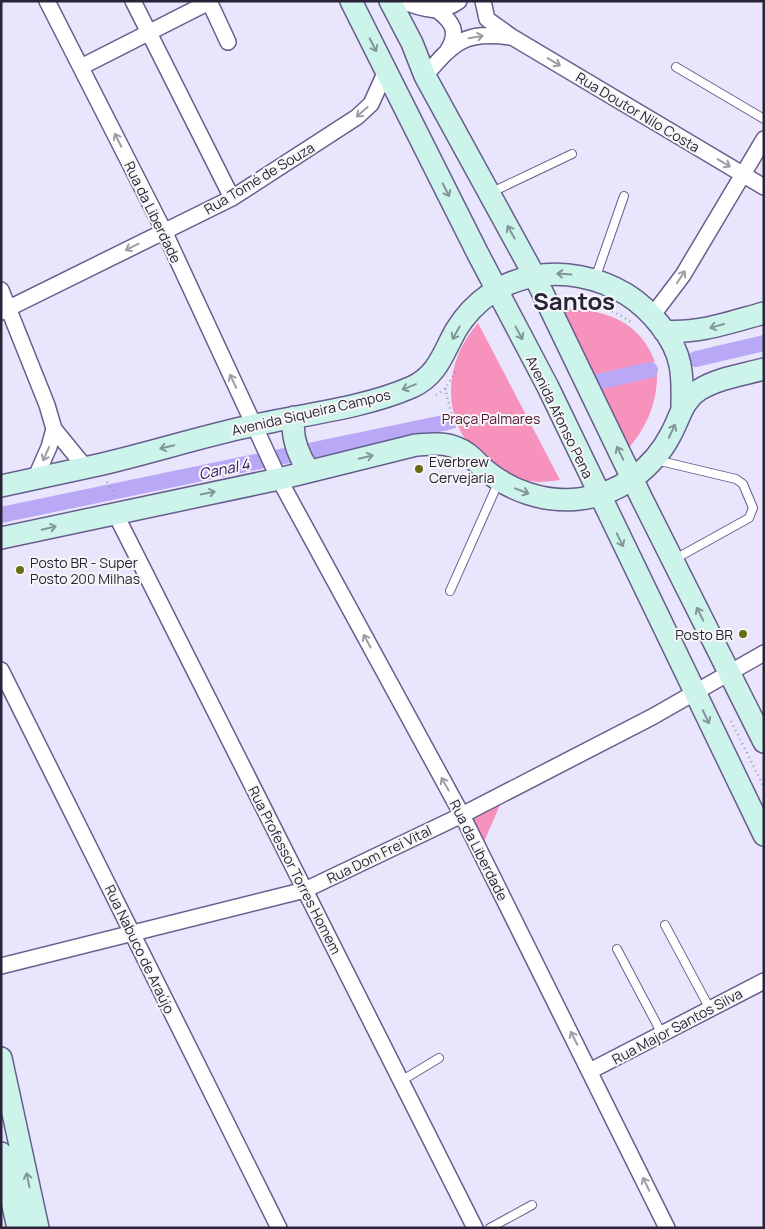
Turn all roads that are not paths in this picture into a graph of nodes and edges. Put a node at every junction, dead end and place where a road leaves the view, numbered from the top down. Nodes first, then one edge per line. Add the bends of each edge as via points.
1 (47, 1) edge
2 (133, 1) edge
3 (351, 1) edge
4 (390, 1) edge
5 (402, 1) edge
6 (459, 1) edge
7 (482, 1) edge
8 (209, 2) edge
9 (437, 10) junction
10 (149, 33) junction
11 (512, 37) junction
12 (228, 42) dead end
13 (448, 50) junction
14 (81, 67) junction
15 (676, 67) dead end
16 (386, 71) junction
17 (425, 76) junction
18 (764, 119) edge
19 (764, 140) edge
20 (572, 154) dead end
21 (742, 174) junction
22 (764, 187) edge
23 (489, 193) junction
24 (624, 196) dead end
25 (232, 198) junction
26 (164, 231) junction
27 (534, 275) junction
28 (595, 280) junction
29 (1, 290) edge
30 (496, 290) junction
31 (6, 309) edge
32 (764, 313) edge
33 (656, 329) junction
34 (764, 370) edge
35 (682, 398) junction
36 (293, 423) junction
37 (54, 429) junction
38 (255, 431) junction
39 (655, 459) junction
40 (305, 465) junction
41 (85, 468) junction
42 (276, 472) junction
43 (35, 479) junction
44 (633, 479) junction
45 (499, 480) junction
46 (1, 486) edge
47 (598, 496) junction
48 (116, 507) junction
49 (1, 538) edge
50 (673, 560) junction
51 (450, 591) dead end
52 (764, 653) edge
53 (1, 670) edge
54 (730, 674) junction
55 (695, 694) junction
56 (761, 725) edge
57 (756, 811) edge
58 (462, 815) junction
59 (764, 835) edge
60 (305, 890) junction
61 (665, 926) dead end
62 (132, 935) junction
63 (617, 949) dead end
64 (1, 966) edge
65 (764, 981) edge
66 (710, 1009) junction
67 (662, 1034) junction
68 (1, 1058) edge
69 (439, 1058) dead end
70 (590, 1071) junction
71 (401, 1081) junction
72 (1, 1153) edge
73 (6, 1196) edge
74 (532, 1205) dead end
75 (18, 1228) edge
76 (38, 1228) edge
77 (279, 1228) edge
78 (475, 1228) edge
79 (490, 1228) edge
80 (667, 1228) edge

1 - 14 street, Rua da Liberdade
2 - 10 street
3 -> 16 main road, Avenida Afonso Pena
4 - 17 main road
5 - 9 street via 419,8
6 - 9 street
7 - 11 street, Rua Doutor Nilo Costa via 487,19
8 - 10 street
8 - 12 street
9 - 13 street via 454,27 454,41
10 - 14 street
10 - 25 street
13 -> 11 street via 464,39 478,35
11 -> 21 street, Rua Doutor Nilo Costa
13 - 17 street
26 -> 14 street, Rua da Liberdade
15 - 18 lane
16 -> 25 street, Rua Tomé de Souza via 371,104 357,117
16 -> 30 main road, Avenida Afonso Pena
17 - 23 main road
19 - 21 street
20 - 23 lane
21 - 22 street, Rua Doutor Nilo Costa
33 -> 21 street via 683,275
27 -> 23 main road
24 - 28 lane
25 - 26 street, Rua Tomé de Souza
26 -> 31 street, Rua Tomé de Souza
38 -> 26 street, Rua da Liberdade
28 -> 27 main road, Avenida Siqueira Campos via 560,273
27 - 30 main road, Avenida Siqueira Campos
44 -> 27 main road
28 - 33 main road, Avenida Siqueira Campos via 633,298
29 - 31 street
30 -> 36 main road, Avenida Siqueira Campos via 474,308 456,330 434,372 412,387
30 -> 47 main road, Avenida Afonso Pena via 548,387
31 - 37 street
32 -> 33 main road via 684,333
33 - 35 main road via 680,365
34 - 35 main road via 717,382
39 -> 35 main road via 671,434
36 - 38 main road, Avenida Siqueira Campos
36 - 40 main road
37 - 41 street
37 -> 43 street
38 -> 41 main road, Avenida Siqueira Campos
38 - 42 street, Rua da Liberdade
39 - 44 main road
39 - 50 lane via 736,479 745,487 753,508 749,518
40 - 42 main road
40 -> 45 main road via 431,444 456,447 468,453
41 - 43 main road, Avenida Siqueira Campos
48 -> 42 main road
58 -> 42 street, Rua da Liberdade
43 - 46 main road, Avenida Siqueira Campos
44 - 47 main road
44 - 50 main road
45 -> 47 main road via 537,496 578,500
45 - 51 lane
47 -> 55 main road, Avenida Afonso Pena
49 -> 48 main road
48 - 60 street, Rua Professor Torres Homem
54 -> 50 main road
52 - 54 street, Rua Dom Frei Vital
53 - 62 street, Rua Nabuco de Araújo
54 - 55 street, Rua Dom Frei Vital
54 - 56 main road
55 -> 57 main road, Avenida Afonso Pena
55 - 58 street, Rua Dom Frei Vital
57 - 59 main road, Avenida Afonso Pena
58 - 60 street, Rua Dom Frei Vital
70 -> 58 street, Rua da Liberdade
60 - 62 street, Rua Dom Frei Vital
60 - 71 street, Rua Professor Torres Homem
61 - 66 lane
62 - 64 street, Rua Dom Frei Vital
62 - 77 street, Rua Nabuco de Araújo
63 - 67 lane
65 - 66 street, Rua Major Santos Silva
66 - 67 street, Rua Major Santos Silva
67 - 70 street, Rua Major Santos Silva
76 -> 68 main road
69 - 71 lane
80 -> 70 street, Rua da Liberdade
71 - 78 street, Rua Professor Torres Homem
72 - 73 main road
73 - 75 main road
74 - 79 lane

